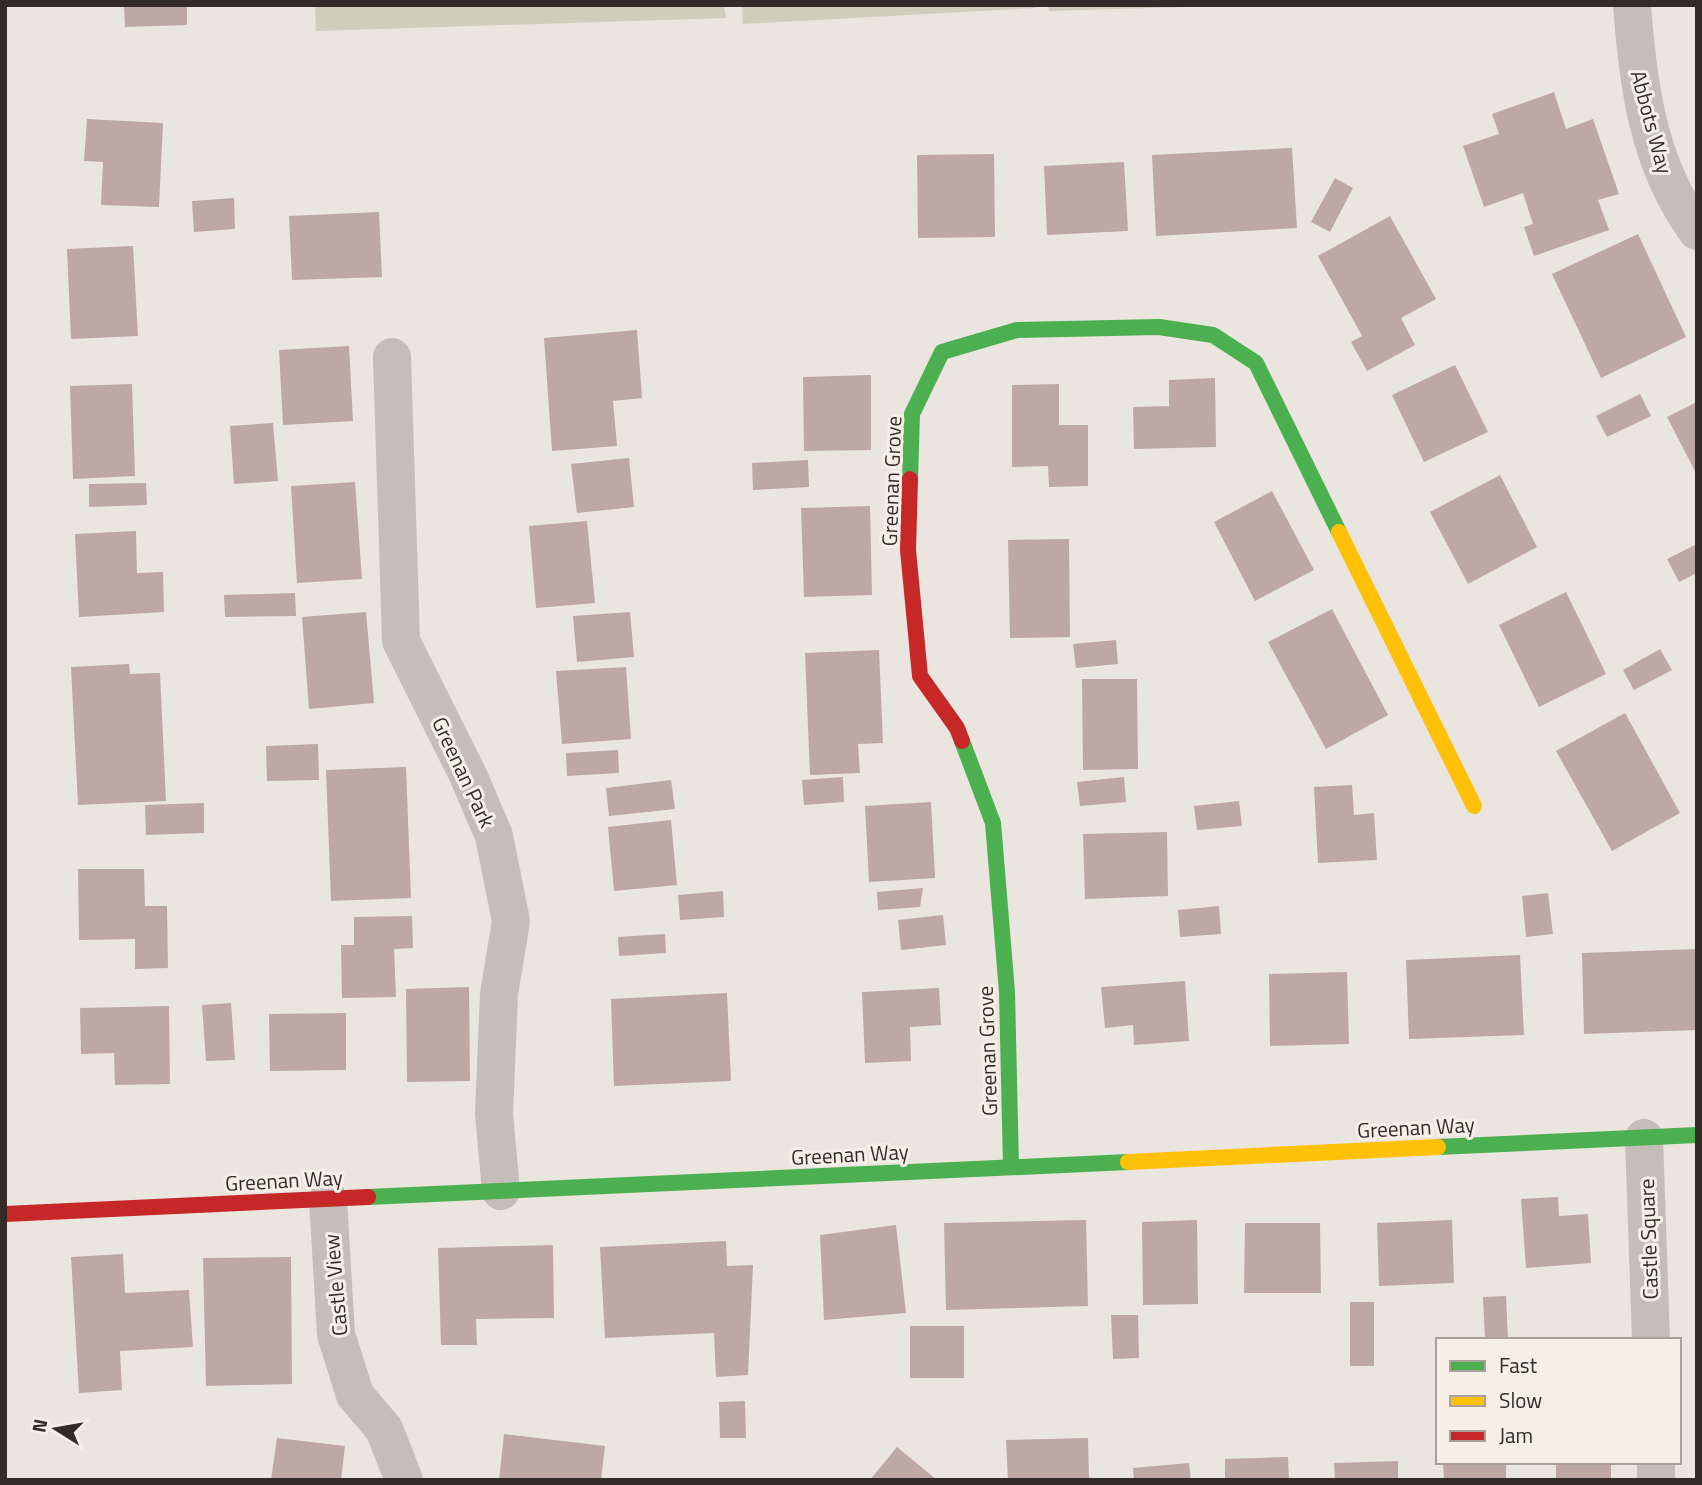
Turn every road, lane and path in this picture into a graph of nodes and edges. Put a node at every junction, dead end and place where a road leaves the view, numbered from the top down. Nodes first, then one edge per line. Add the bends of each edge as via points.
1 (1632, 5) edge
2 (1697, 232) edge
3 (392, 357) dead end
4 (1474, 806) dead end
5 (1697, 1135) edge
6 (1644, 1138) junction
7 (1011, 1167) junction
8 (501, 1191) junction
9 (328, 1199) junction
10 (5, 1214) edge
11 (1651, 1338) edge
12 (404, 1480) edge

1 - 2 street, Abbots Way via 1636,70 1660,168
3 - 8 street, Greenan Park via 401,641 494,836 511,921 497,1034 495,1114
4 - 7 street, Greenan Grove via 1256,363 1213,335 1159,327 1017,330 942,352 912,414 908,550 920,676 957,728 993,823 1007,992
5 - 6 street, Greenan Way
6 - 7 street, Greenan Way
6 - 11 street, Castle Square
7 - 8 street, Greenan Way
8 - 9 street, Greenan Way
9 - 10 street, Greenan Way
9 - 12 street, Castle View via 335,1334 355,1395 384,1429

